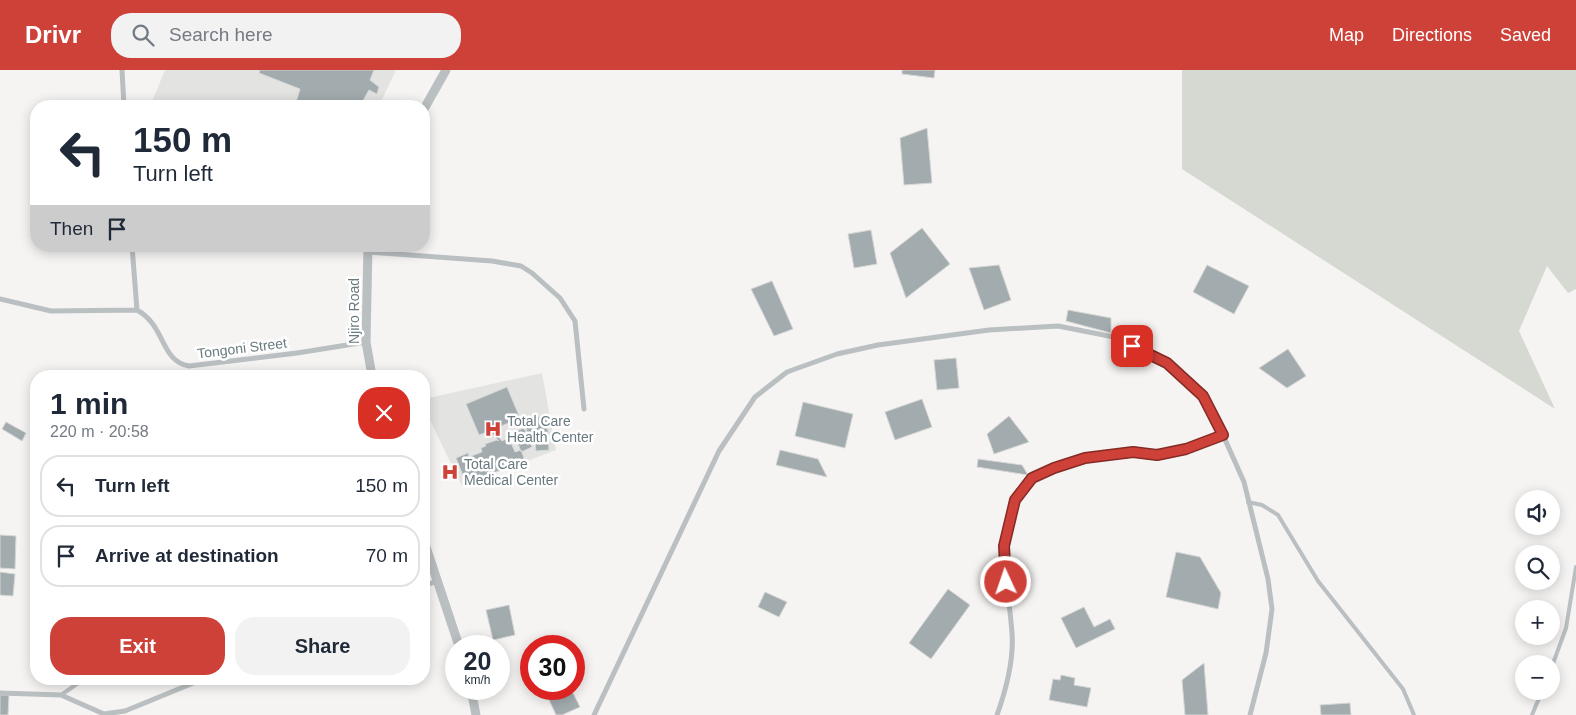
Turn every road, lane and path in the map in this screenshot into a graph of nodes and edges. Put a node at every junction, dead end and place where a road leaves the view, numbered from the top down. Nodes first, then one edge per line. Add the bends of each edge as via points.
1 (122, 70) edge
2 (446, 70) edge
3 (124, 100) edge
4 (429, 100) edge
5 (132, 252) edge
6 (368, 252) edge
7 (399, 252) edge
8 (0, 298) edge
9 (137, 310) junction
10 (366, 342) junction
11 (371, 370) edge
12 (584, 409) dead end
13 (1223, 435) junction
14 (1248, 502) junction
15 (430, 558) edge
16 (1576, 567) edge
17 (438, 580) junction
18 (430, 583) edge
19 (456, 635) edge
20 (1556, 655) edge
21 (76, 685) edge
22 (188, 685) edge
23 (0, 693) edge
24 (61, 696) junction
25 (473, 700) edge
26 (1538, 700) edge
27 (476, 715) edge
28 (594, 715) edge
29 (997, 715) edge
30 (1250, 715) edge
31 (1414, 715) edge
32 (1532, 715) edge

1 - 3 street
2 - 4 street
5 - 9 street
6 - 10 street, Njiro Road
7 - 12 street via 492,261 520,266 532,273 560,298 575,321
8 - 9 street via 51,311
9 - 10 street, Tongoni Street via 156,327 173,360 189,366
10 - 11 street, Njiro Road
13 - 14 street via 1244,482
13 - 28 street via 1203,396 1167,363 1114,337 1058,326 989,330 878,346 837,354 786,372 755,397 719,451
13 - 29 street via 1186,449 1157,455 1133,452 1085,458 1032,478 1015,500 1004,546 1012,635 1008,682
14 - 30 street via 1268,579 1272,609 1266,653
14 - 31 lane via 1262,505 1278,515 1318,582 1403,689
15 - 17 street
16 - 20 lane via 1566,628
17 - 18 street
17 - 19 street
21 - 24 lane
22 - 24 street via 125,711 104,714
23 - 24 street
25 - 27 street
26 - 32 lane

